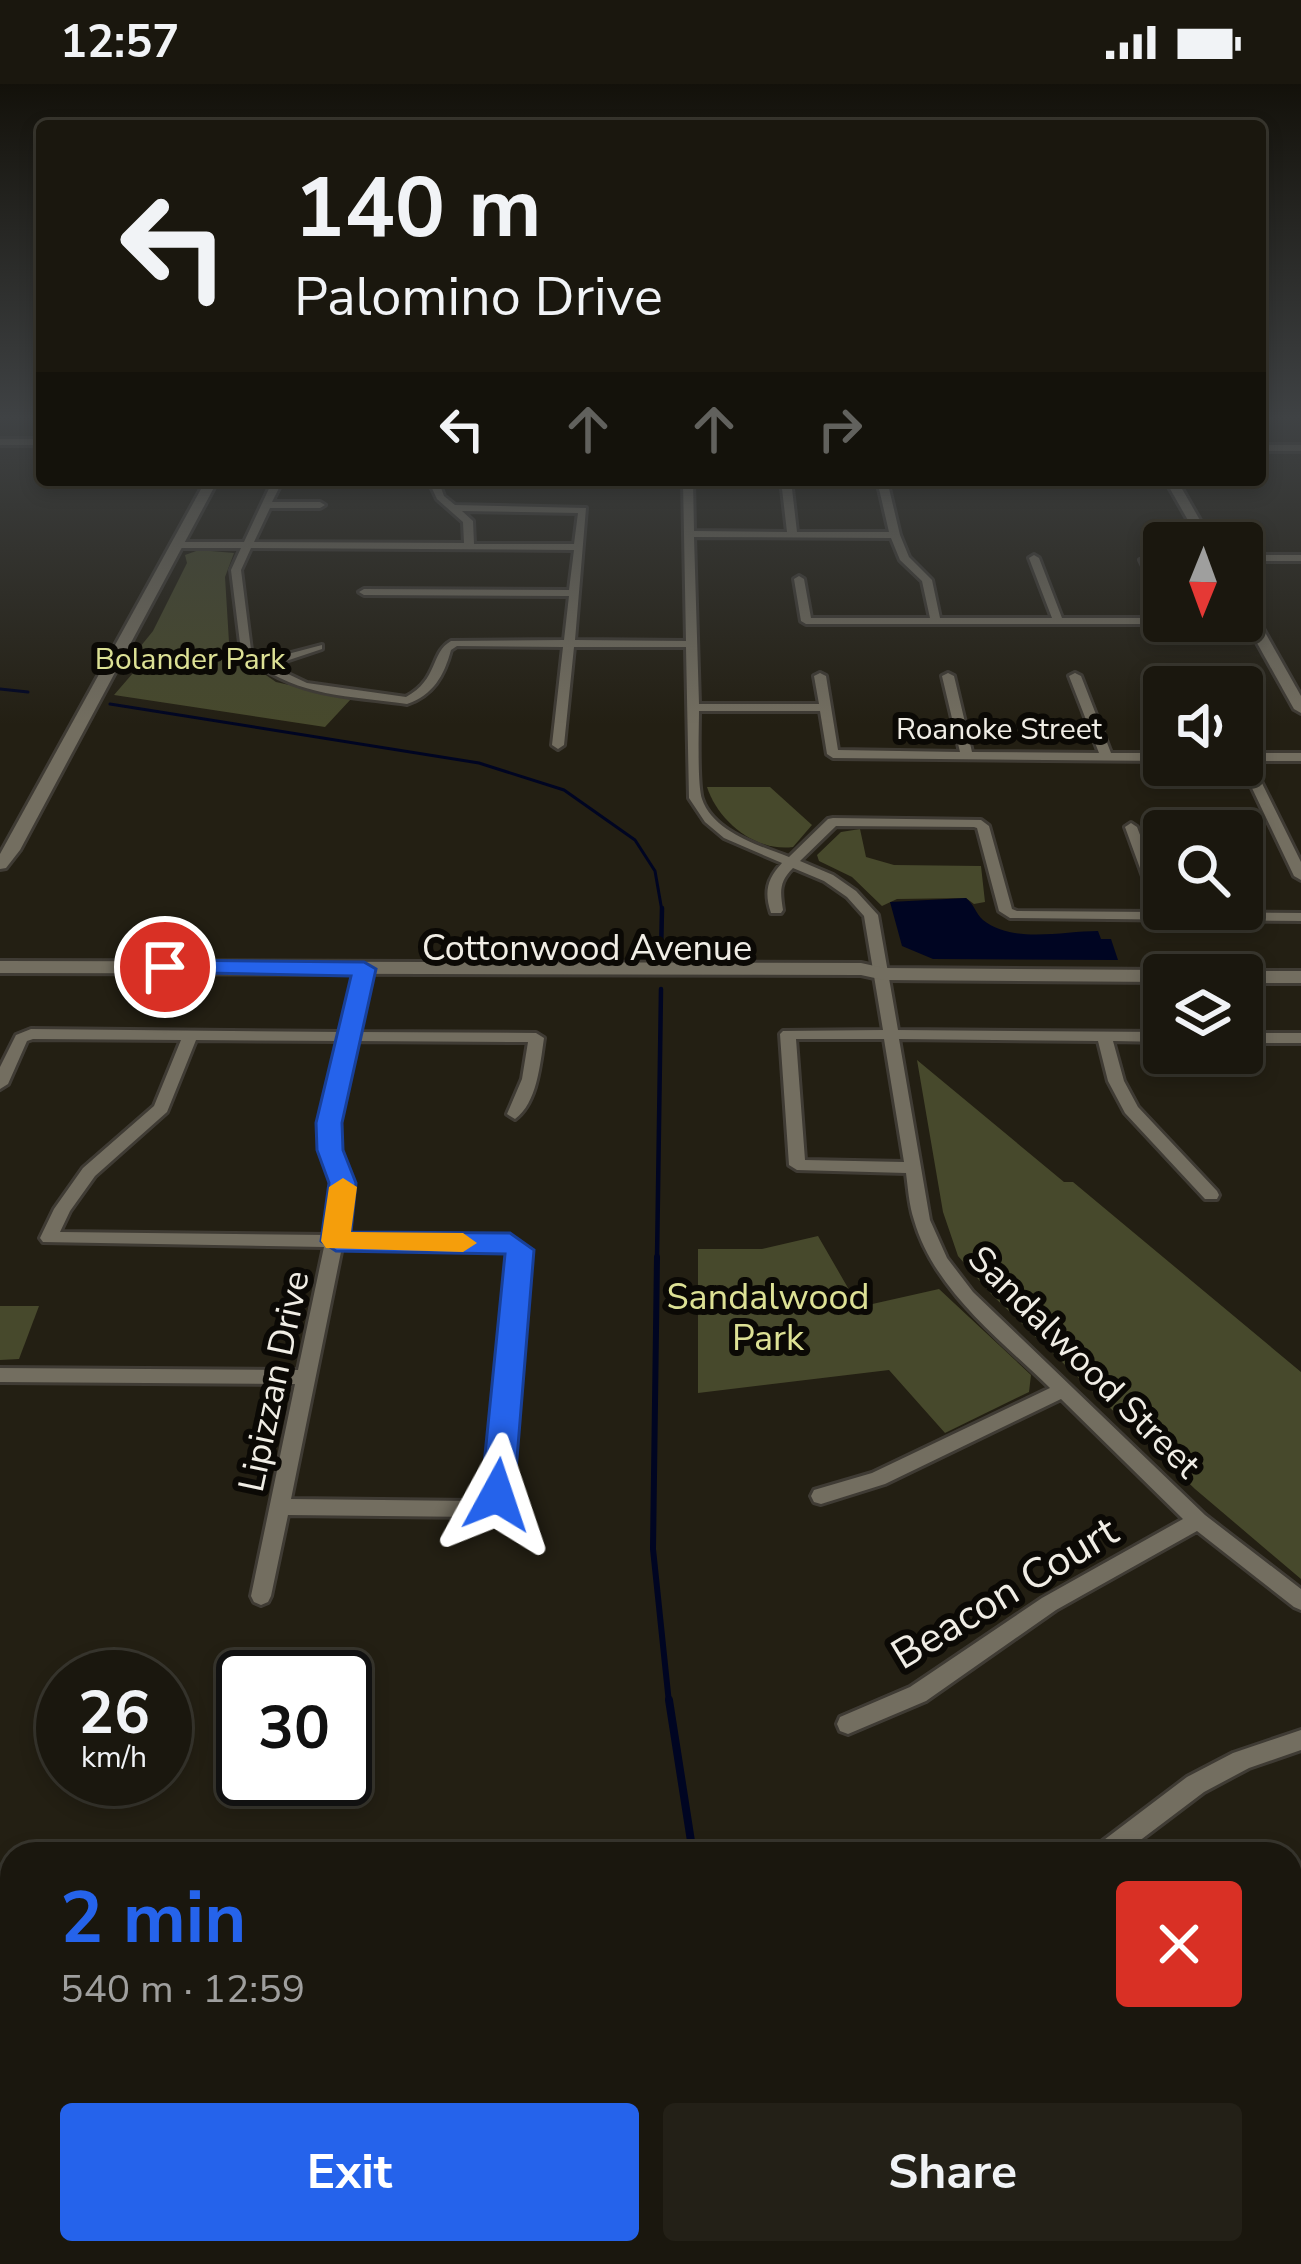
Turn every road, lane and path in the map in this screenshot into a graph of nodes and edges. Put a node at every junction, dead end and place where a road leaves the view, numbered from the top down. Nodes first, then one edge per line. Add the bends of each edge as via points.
1 (189, 522) edge
2 (259, 522) edge
3 (466, 522) edge
4 (579, 522) edge
5 (690, 522) edge
6 (790, 522) edge
7 (892, 522) edge
8 (690, 534) junction
9 (792, 534) junction
10 (895, 535) junction
11 (176, 545) junction
12 (247, 545) junction
13 (469, 547) junction
14 (578, 548) junction
15 (1034, 558) dead end
16 (1263, 558) edge
17 (1301, 558) edge
18 (799, 579) dead end
19 (364, 592) dead end
20 (573, 593) junction
21 (936, 622) junction
22 (1143, 622) edge
23 (1059, 623) junction
24 (1263, 641) edge
25 (568, 643) junction
26 (689, 644) junction
27 (318, 647) dead end
28 (262, 665) junction
29 (820, 676) dead end
30 (948, 676) dead end
31 (1075, 676) dead end
32 (692, 707) junction
33 (824, 708) junction
34 (1301, 709) edge
35 (558, 746) dead end
36 (967, 755) junction
37 (1106, 756) junction
38 (1143, 757) edge
39 (1263, 757) edge
40 (1301, 758) edge
41 (1257, 786) edge
42 (1131, 827) dead end
43 (1143, 859) edge
44 (793, 860) junction
45 (0, 864) edge
46 (1301, 876) edge
47 (776, 910) dead end
48 (1143, 915) edge
49 (1263, 916) edge
50 (1301, 916) edge
51 (0, 967) edge
52 (363, 974) junction
53 (884, 974) junction
54 (1143, 976) edge
55 (0, 977) edge
56 (1263, 977) edge
57 (1301, 977) edge
58 (190, 1035) junction
59 (893, 1035) junction
60 (350, 1036) junction
61 (1104, 1036) junction
62 (1143, 1037) edge
63 (1263, 1038) edge
64 (1301, 1038) edge
65 (0, 1084) edge
66 (515, 1114) dead end
67 (913, 1168) junction
68 (1211, 1195) dead end
69 (336, 1241) junction
70 (0, 1375) edge
71 (307, 1377) junction
72 (1064, 1390) junction
73 (821, 1496) dead end
74 (280, 1507) junction
75 (1198, 1521) junction
76 (261, 1596) dead end
77 (1301, 1601) edge
78 (848, 1724) dead end
79 (1301, 1740) edge
80 (1119, 1842) edge

1 - 11 street
2 - 12 street
3 - 13 street
4 - 14 street
5 - 8 street, Sandalwood Street
6 - 9 street
7 - 10 street
8 - 9 street
8 - 26 street, Sandalwood Street
9 - 10 street
10 - 21 street via 927,580
11 - 12 street
11 - 45 street
12 - 13 street
12 - 28 street via 236,570 242,643
13 - 14 street
14 - 20 street
15 - 23 street
16 - 17 street
18 - 21 street via 806,621
19 - 20 street
20 - 25 street
21 - 23 street
22 - 23 street
24 - 34 street
25 - 26 street
25 - 28 street via 452,644 438,674 412,700 305,686
25 - 35 street
26 - 32 street, Sandalwood Street
27 - 28 street
29 - 33 street
30 - 36 street
31 - 37 street
32 - 33 street
32 - 44 street, Sandalwood Street via 700,810 736,840
33 - 36 street, Roanoke Street via 833,754
36 - 37 street, Roanoke Street
37 - 38 street, Roanoke Street
39 - 40 street
41 - 46 street
42 - 43 street
44 - 47 street via 775,880
44 - 48 street via 833,822 976,823 1006,911
44 - 53 street, Sandalwood Street via 862,902 877,929
49 - 50 street
51 - 52 main road, Cottonwood Avenue
52 - 53 main road, Cottonwood Avenue
52 - 55 main road, Cottonwood Avenue
52 - 60 street, Lipizzan Drive
53 - 54 main road, Cottonwood Avenue
53 - 59 street, Sandalwood Street
56 - 57 main road
58 - 60 street
58 - 65 street via 31,1034 21,1038
58 - 69 street via 160,1108 89,1172 49,1238
59 - 61 street
59 - 67 street, Sandalwood Street
59 - 67 street via 788,1034 797,1166
60 - 66 street via 536,1038
60 - 69 street, Lipizzan Drive via 329,1123 343,1183
61 - 62 street
61 - 68 street via 1131,1108
63 - 64 street
67 - 72 street, Sandalwood Street via 939,1260
69 - 71 street, Lipizzan Drive
69 - 74 street via 510,1243 520,1250 497,1495 478,1509
70 - 71 street
71 - 74 street, Lipizzan Drive
72 - 73 street via 878,1479
72 - 75 street, Sandalwood Street
74 - 76 street, Lipizzan Drive
75 - 77 street, Sandalwood Street
75 - 78 street, Beacon Court via 1049,1604 918,1694
79 - 80 street via 1196,1779

